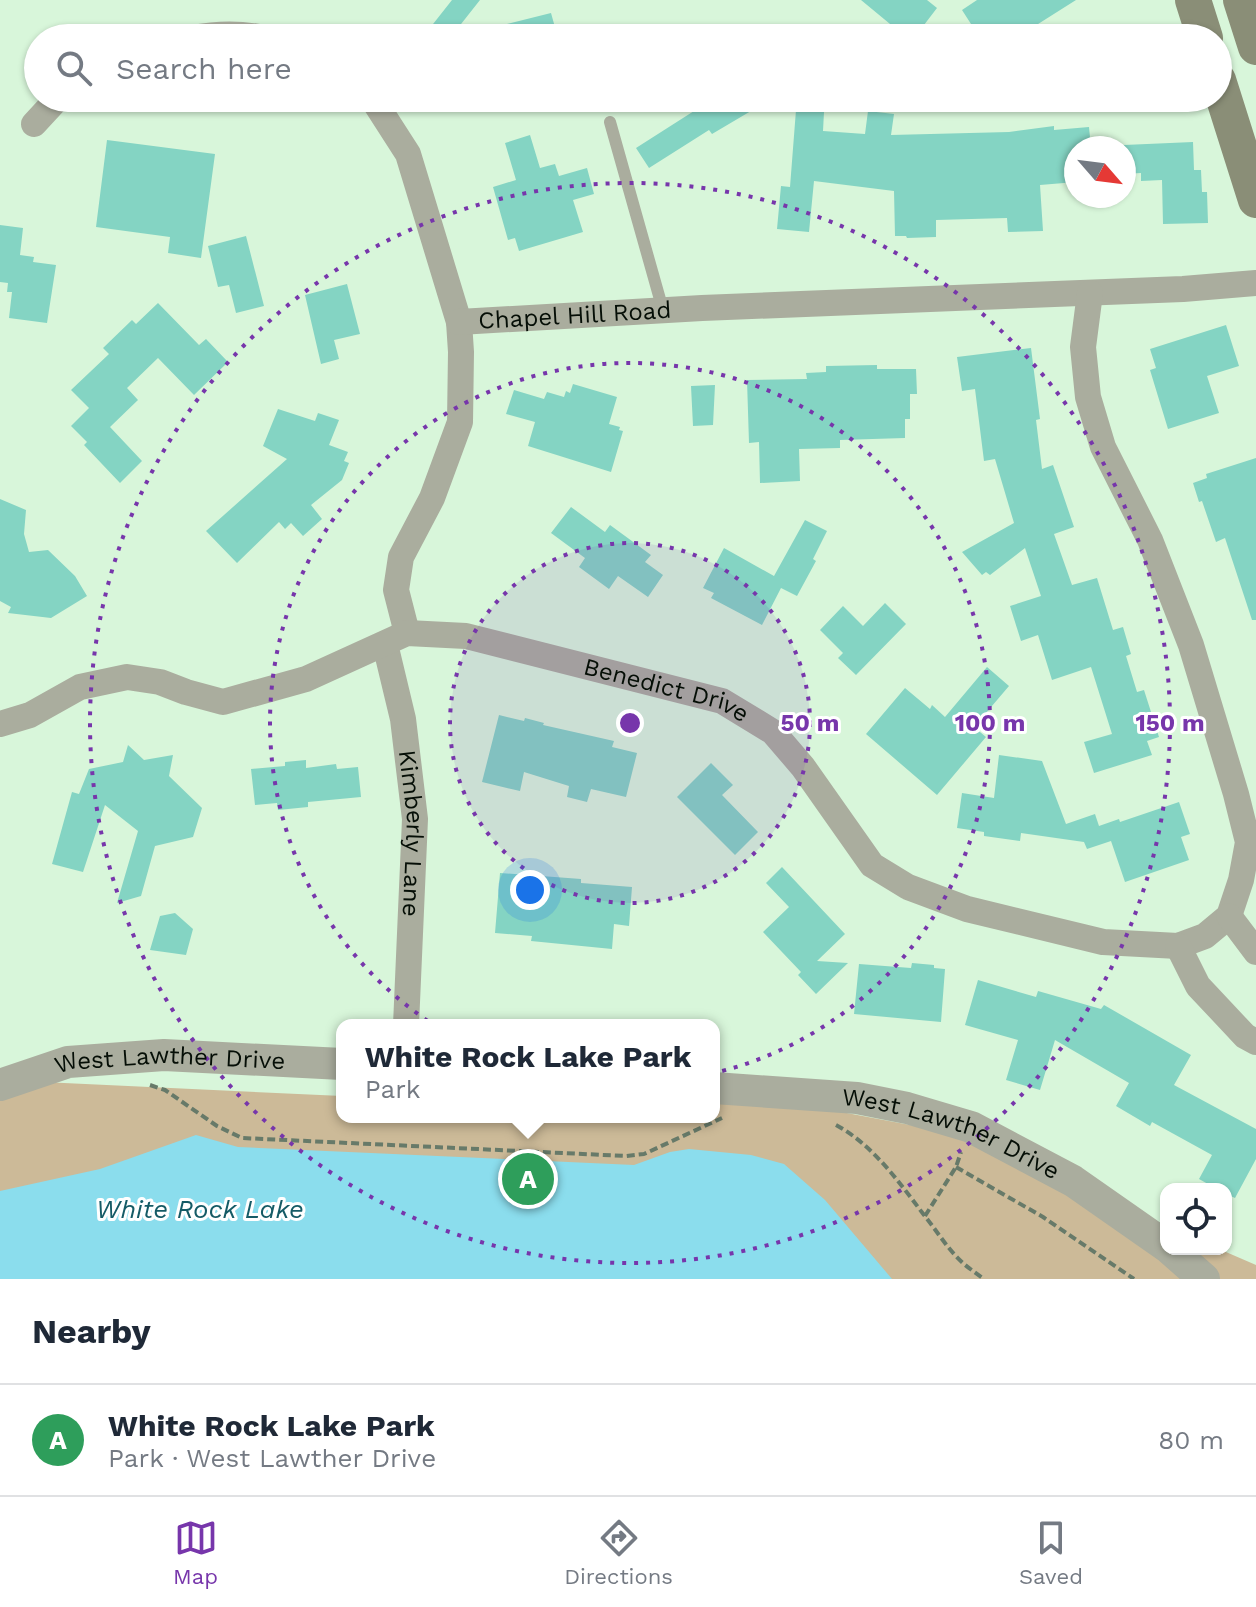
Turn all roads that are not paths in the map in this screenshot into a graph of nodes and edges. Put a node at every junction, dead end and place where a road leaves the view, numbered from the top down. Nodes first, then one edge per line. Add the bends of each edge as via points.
1 (1193, 0) edge
2 (1241, 0) edge
3 (1201, 24) edge
4 (1256, 47) edge
5 (45, 112) edge
6 (381, 112) edge
7 (1228, 112) edge
8 (610, 122) dead end
9 (34, 124) dead end
10 (1256, 200) edge
11 (1256, 283) edge
12 (1090, 293) junction
13 (663, 310) junction
14 (459, 322) junction
15 (396, 639) junction
16 (0, 724) edge
17 (1229, 916) junction
18 (1178, 946) junction
19 (1256, 952) edge
20 (406, 1019) edge
21 (1256, 1042) edge
22 (336, 1064) edge
23 (0, 1085) edge
24 (721, 1102) edge
25 (1160, 1241) edge
26 (1177, 1255) edge
27 (1204, 1279) edge

1 - 3 main road
2 - 4 main road
5 - 9 street
6 - 14 street via 408,154
7 - 10 main road
8 - 13 lane
11 - 12 street, Chapel Hill Road
12 - 13 street, Chapel Hill Road
12 - 17 street via 1083,347 1088,397 1103,447 1150,540 1191,645 1248,842
13 - 14 street, Chapel Hill Road
14 - 15 street, Chapel Hill Road via 460,422 432,498 401,557
15 - 16 street via 306,679 223,702 127,677 80,687 30,715
15 - 18 street, Benedict Drive via 466,636 722,701 773,732 872,865 908,887 967,909 1103,942
15 - 20 street, Kimberly Lane via 415,819
17 - 18 street, Benedict Drive via 1205,936
17 - 19 street
18 - 21 street via 1198,986
22 - 23 street, West Lawther Drive via 164,1055 68,1062
24 - 25 street, West Lawther Drive via 857,1098 971,1127 1073,1181
26 - 27 street, West Lawther Drive

